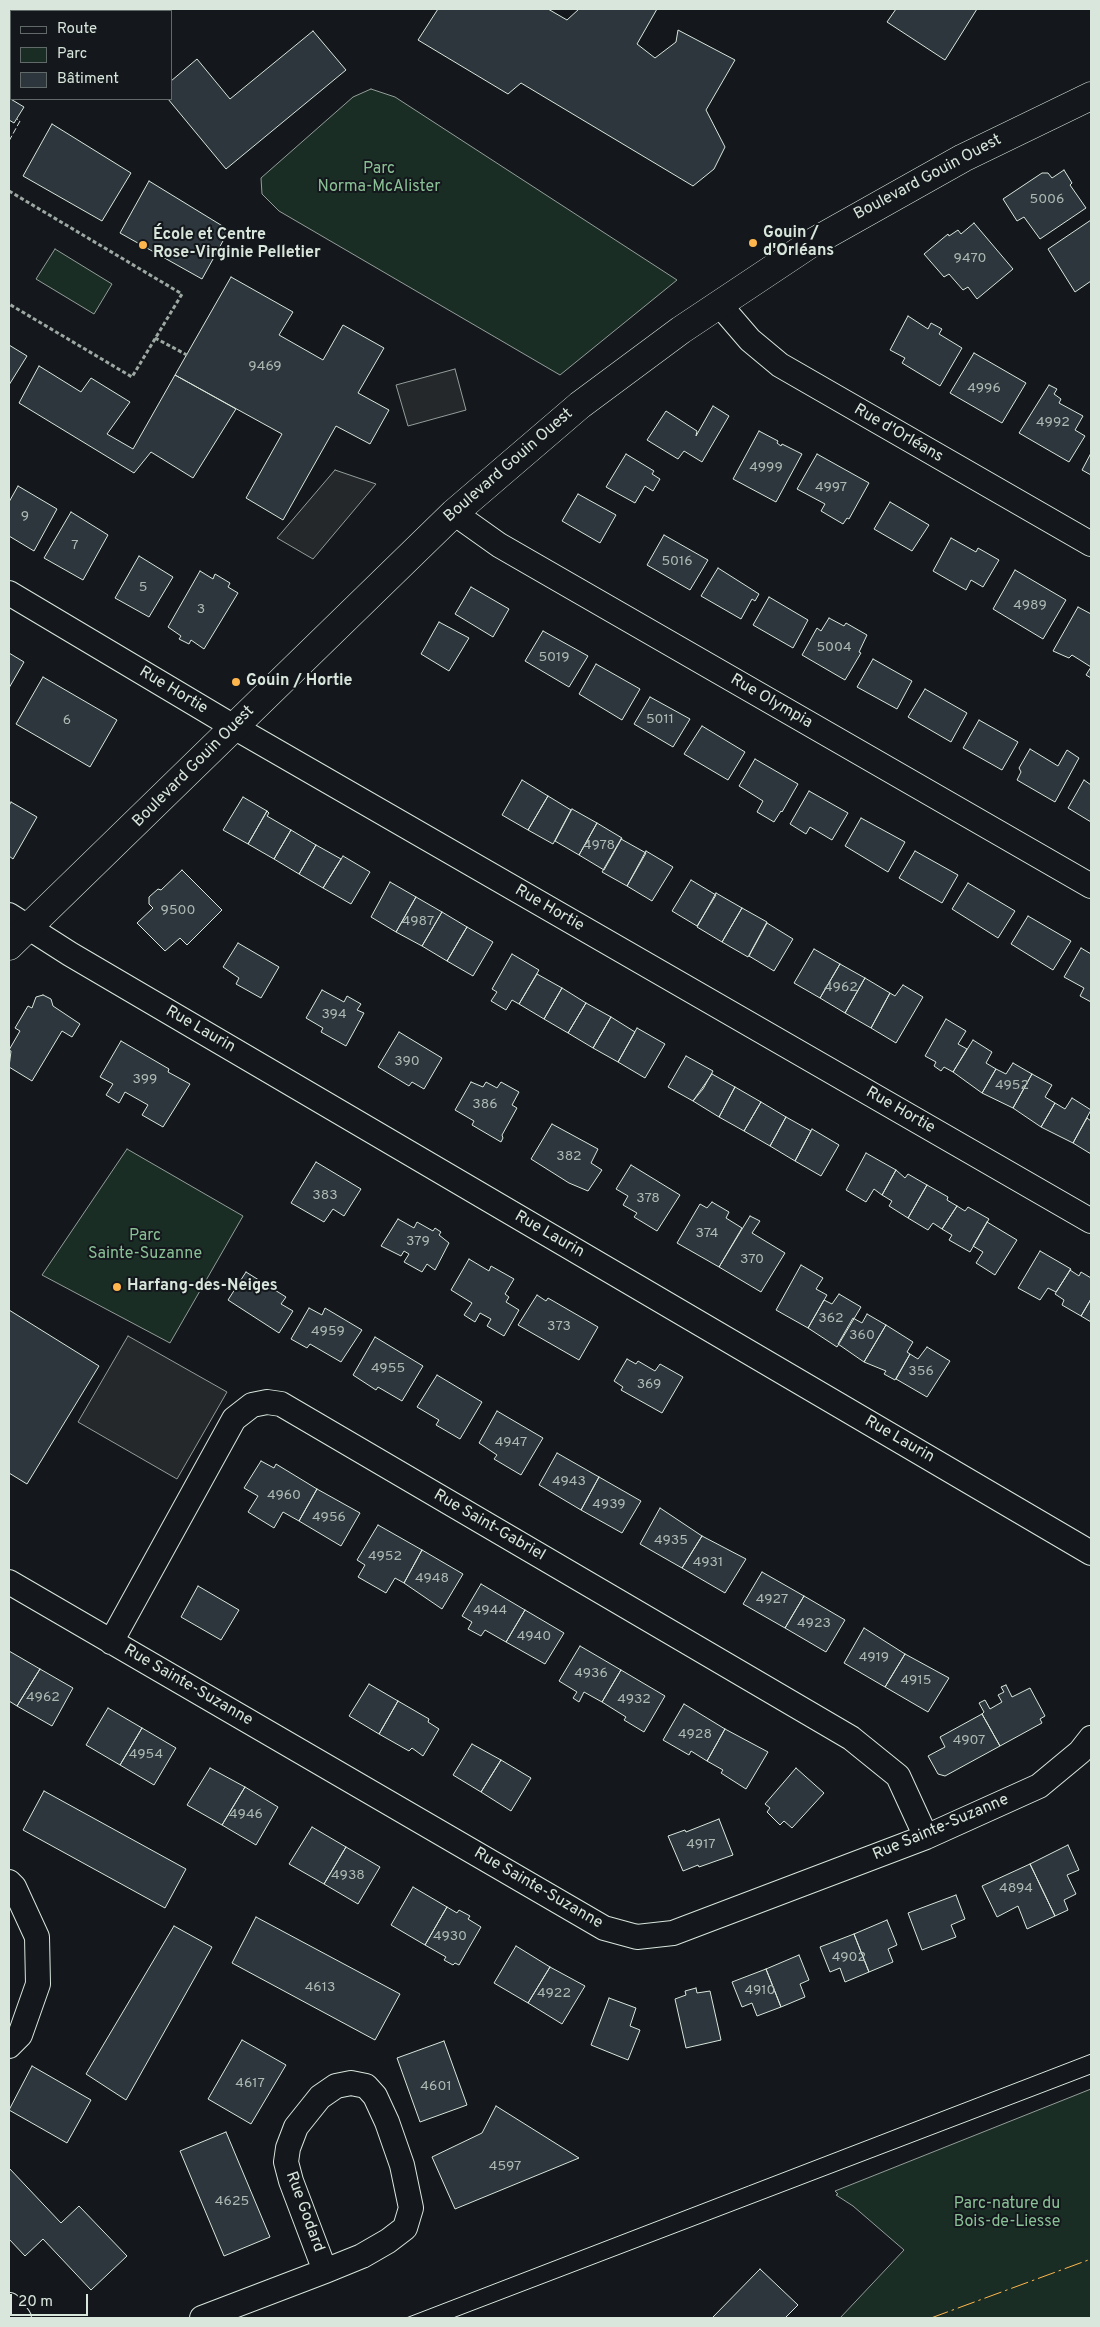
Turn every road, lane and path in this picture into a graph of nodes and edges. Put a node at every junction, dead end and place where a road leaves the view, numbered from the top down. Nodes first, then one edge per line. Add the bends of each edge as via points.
1 (1090, 101) edge
2 (9, 191) edge
3 (9, 304) edge
4 (719, 304) junction
5 (155, 338) junction
6 (187, 355) dead end
7 (454, 513) junction
8 (1091, 544) edge
9 (9, 593) edge
10 (234, 727) junction
11 (1091, 886) edge
12 (15, 929) edge
13 (1091, 1221) edge
14 (1091, 1553) edge
15 (9, 1582) edge
16 (111, 1642) junction
17 (1091, 1738) edge
18 (926, 1837) junction
19 (9, 1882) edge
20 (9, 2046) edge
21 (325, 2270) junction
22 (9, 2305) edge
23 (19, 2318) edge
24 (202, 2318) edge

1 - 4 main road, Boulevard Gouin Ouest via 963,158 883,200 766,271
2 - 5 path via 182,294
3 - 5 path via 132,377
4 - 7 main road, Boulevard Gouin Ouest via 580,406
4 - 8 street, Rue d'Orléans via 750,340 780,365
5 - 6 path
7 - 10 main road, Boulevard Gouin Ouest
7 - 11 street, Rue Olympia via 498,545
9 - 10 street, Rue Hortie
10 - 12 main road, Boulevard Gouin Ouest
10 - 13 street, Rue Hortie
12 - 14 street, Rue Laurin via 70,954
15 - 16 street, Rue Sainte-Suzanne
16 - 18 street, Rue Sainte-Suzanne via 604,1928 637,1938 673,1933
16 - 18 street, Rue Saint-Gabriel via 234,1419 252,1405 281,1404 850,1738 898,1776
17 - 18 street, Rue Sainte-Suzanne via 1080,1752 1039,1786
19 - 20 street via 36,1937 38,1984 20,2035
21 - 21 street, Rue Godard via 362,2256 388,2241 405,2228 411,2208 402,2165 375,2096 366,2086 351,2083 336,2086 320,2097 296,2128 286,2162
21 - 24 street, Rue Godard
22 - 23 street

